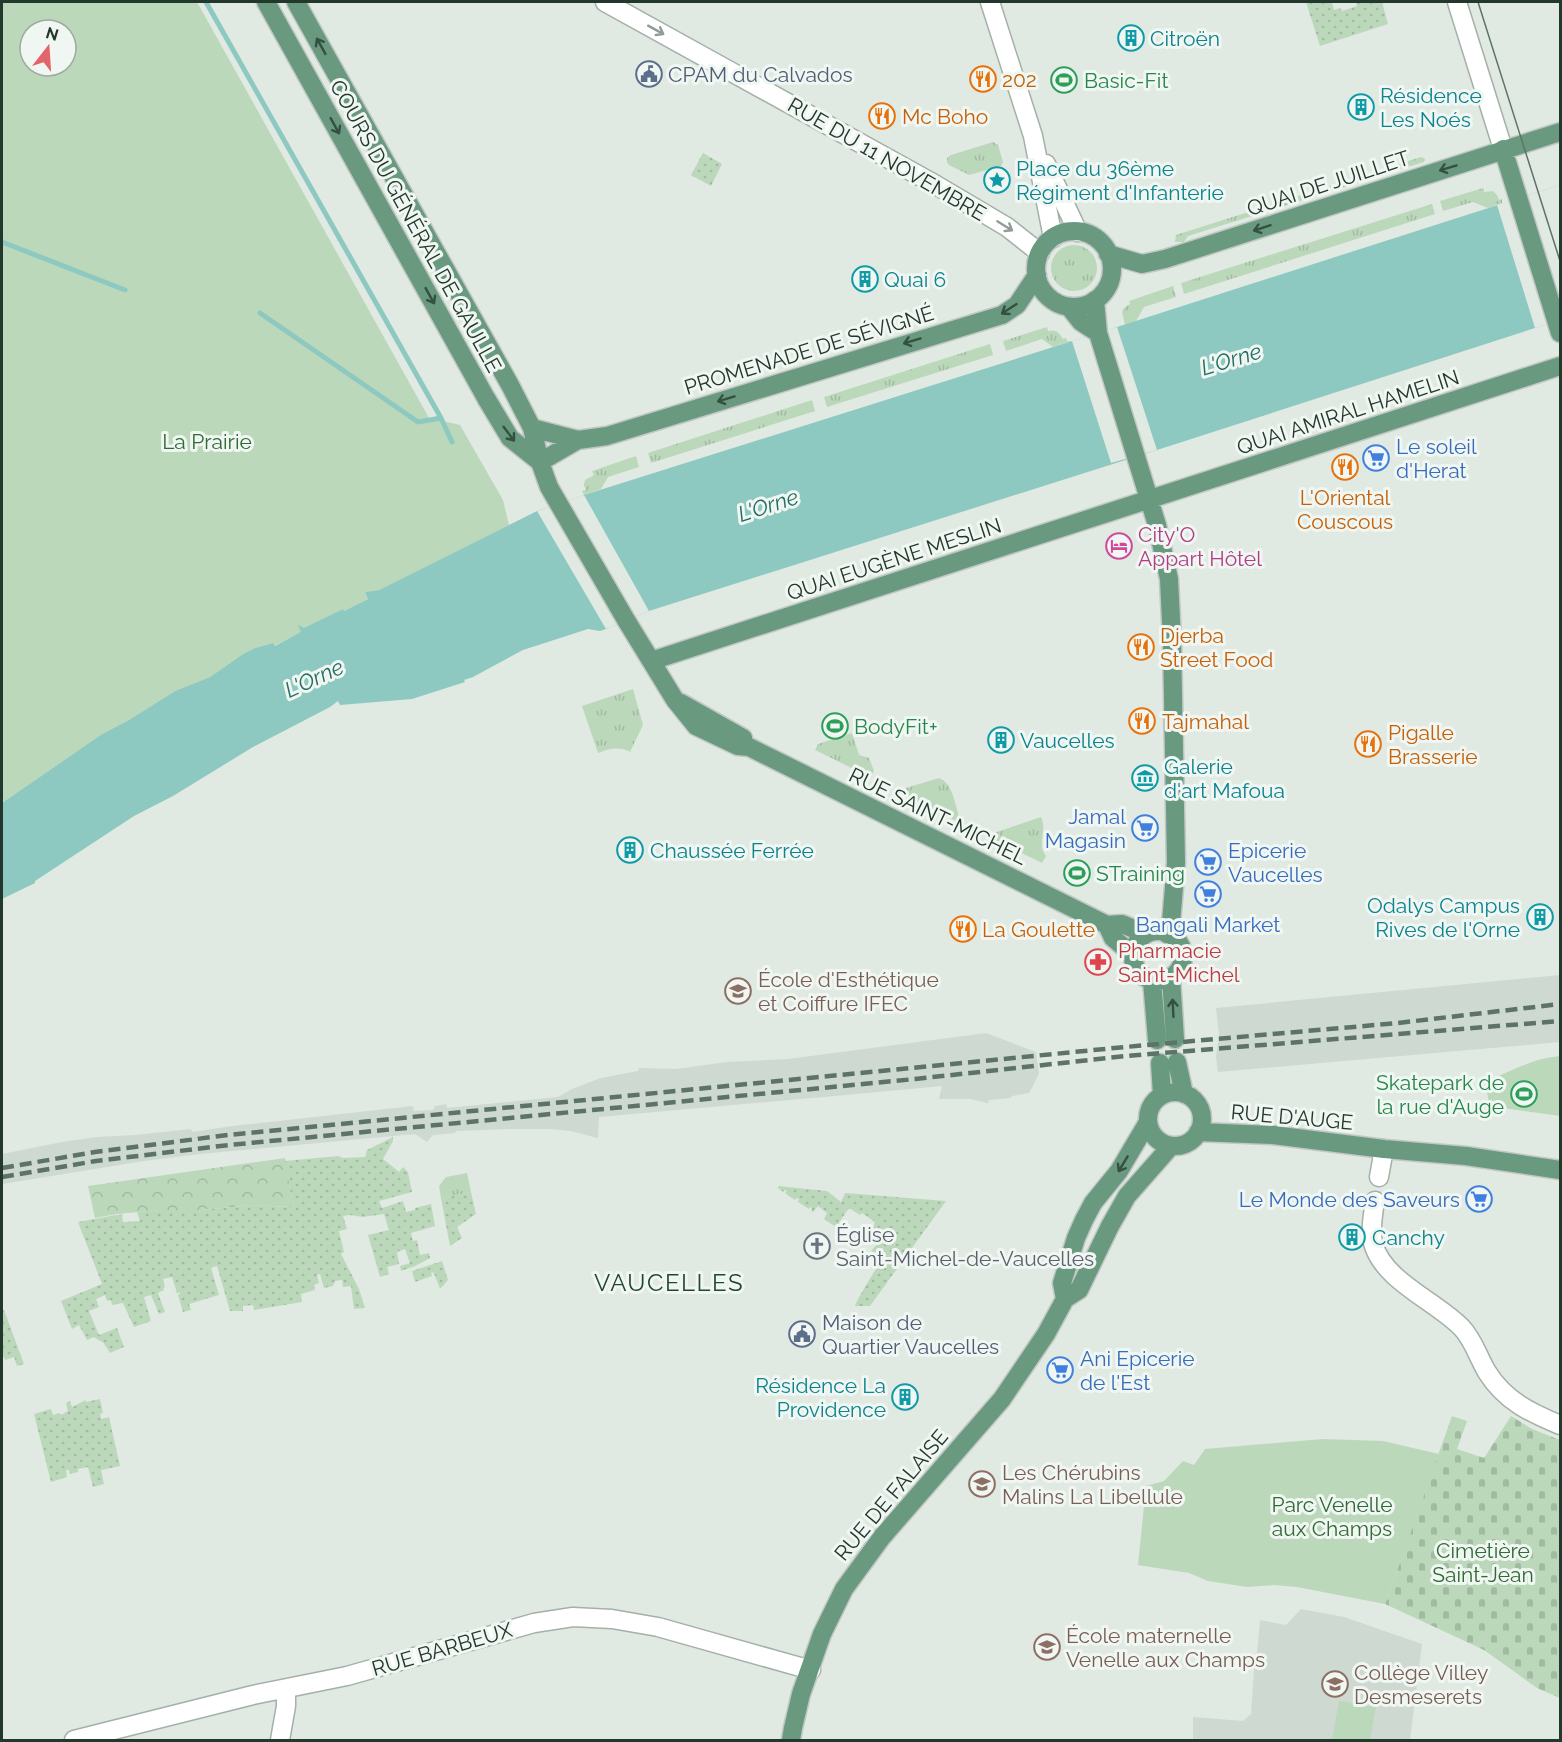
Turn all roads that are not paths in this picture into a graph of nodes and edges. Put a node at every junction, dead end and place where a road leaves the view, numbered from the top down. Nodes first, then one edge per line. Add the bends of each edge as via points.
1 (266, 2) edge
2 (296, 2) edge
3 (605, 2) edge
4 (990, 2) edge
5 (1457, 2) edge
6 (1560, 132) edge
7 (1033, 136) junction
8 (1503, 149) junction
9 (1078, 232) junction
10 (1053, 238) junction
11 (1040, 253) junction
12 (1108, 254) junction
13 (1037, 275) junction
14 (1095, 300) junction
15 (1069, 307) junction
16 (1559, 327) edge
17 (1098, 333) junction
18 (1560, 366) edge
19 (532, 428) junction
20 (578, 441) junction
21 (542, 467) junction
22 (1150, 500) junction
23 (651, 661) junction
24 (1107, 925) junction
25 (1146, 934) junction
26 (1167, 934) junction
27 (1133, 955) junction
28 (1171, 977) junction
29 (1152, 981) junction
30 (1184, 1094) junction
31 (1162, 1095) junction
32 (1148, 1122) junction
33 (1198, 1132) junction
34 (1171, 1146) junction
35 (1384, 1149) junction
36 (1560, 1170) edge
37 (1379, 1177) dead end
38 (1375, 1201) dead end
39 (1065, 1299) junction
40 (1560, 1425) edge
41 (811, 1670) junction
42 (286, 1689) junction
43 (74, 1740) edge
44 (280, 1740) edge
45 (791, 1740) edge

1 -> 21 main road, COURS DU GÉNÉRAL DE GAULLE via 486,398 510,438
19 -> 2 main road, COURS DU GÉNÉRAL DE GAULLE
3 -> 11 street, RUE DU 11 NOVEMBRE via 936,185 1007,227
4 - 7 street
5 - 8 street
6 - 8 main road, QUAI DE JUILLET
7 - 9 street
7 - 10 street
8 -> 12 main road, QUAI DE JUILLET via 1165,259 1142,264
8 - 16 main road
9 - 10 main road
9 - 12 main road via 1094,237
10 - 11 main road
11 - 13 main road
12 - 14 main road via 1112,276
13 - 15 main road via 1046,294
13 -> 20 main road, PROMENADE DE SÉVIGNÉ via 1017,305 1002,315 607,436
14 - 15 main road via 1085,306
14 - 17 main road
15 - 17 main road via 1081,322
17 - 22 main road
18 - 22 main road, QUAI AMIRAL HAMELIN
19 - 20 main road, PROMENADE DE SÉVIGNÉ
19 - 21 main road, COURS DU GÉNÉRAL DE GAULLE
20 - 21 main road, PROMENADE DE SÉVIGNÉ
21 - 23 main road, RUE SAINT-MICHEL via 558,504
22 - 23 main road, QUAI EUGÈNE MESLIN
22 - 26 main road via 1164,550 1171,609 1176,863
23 - 24 main road, RUE SAINT-MICHEL via 675,700 743,736 749,747
24 - 25 main road, RUE SAINT-MICHEL via 1122,924
24 - 27 main road, RUE SAINT-MICHEL via 1113,938
25 - 26 main road
25 - 27 main road via 1139,939
26 - 28 main road via 1182,952 1180,968
27 - 29 main road via 1138,971
28 - 29 main road
29 -> 28 main road via 1166,1040
30 - 31 main road
30 - 31 main road via 1168,1062
30 - 33 main road via 1192,1098 1200,1111
31 - 32 main road via 1150,1107
32 - 34 main road via 1153,1135
32 -> 39 main road, RUE DE FALAISE via 1084,1220 1062,1282
33 - 34 main road via 1191,1141
33 - 35 main road, RUE D'AUGE via 1273,1135
34 - 39 main road, RUE DE FALAISE via 1127,1196 1079,1290
35 - 36 main road, RUE D'AUGE
35 - 37 street
38 - 40 street via 1373,1243 1384,1264 1460,1326 1486,1371 1512,1401
39 - 41 main road, RUE DE FALAISE via 1047,1334 1002,1399 856,1570 822,1634
41 - 42 street, RUE BARBEUX via 658,1627 588,1617 534,1623 347,1677
41 - 45 main road, RUE DE FALAISE via 801,1694
42 - 43 street, RUE BARBEUX
42 - 44 street

